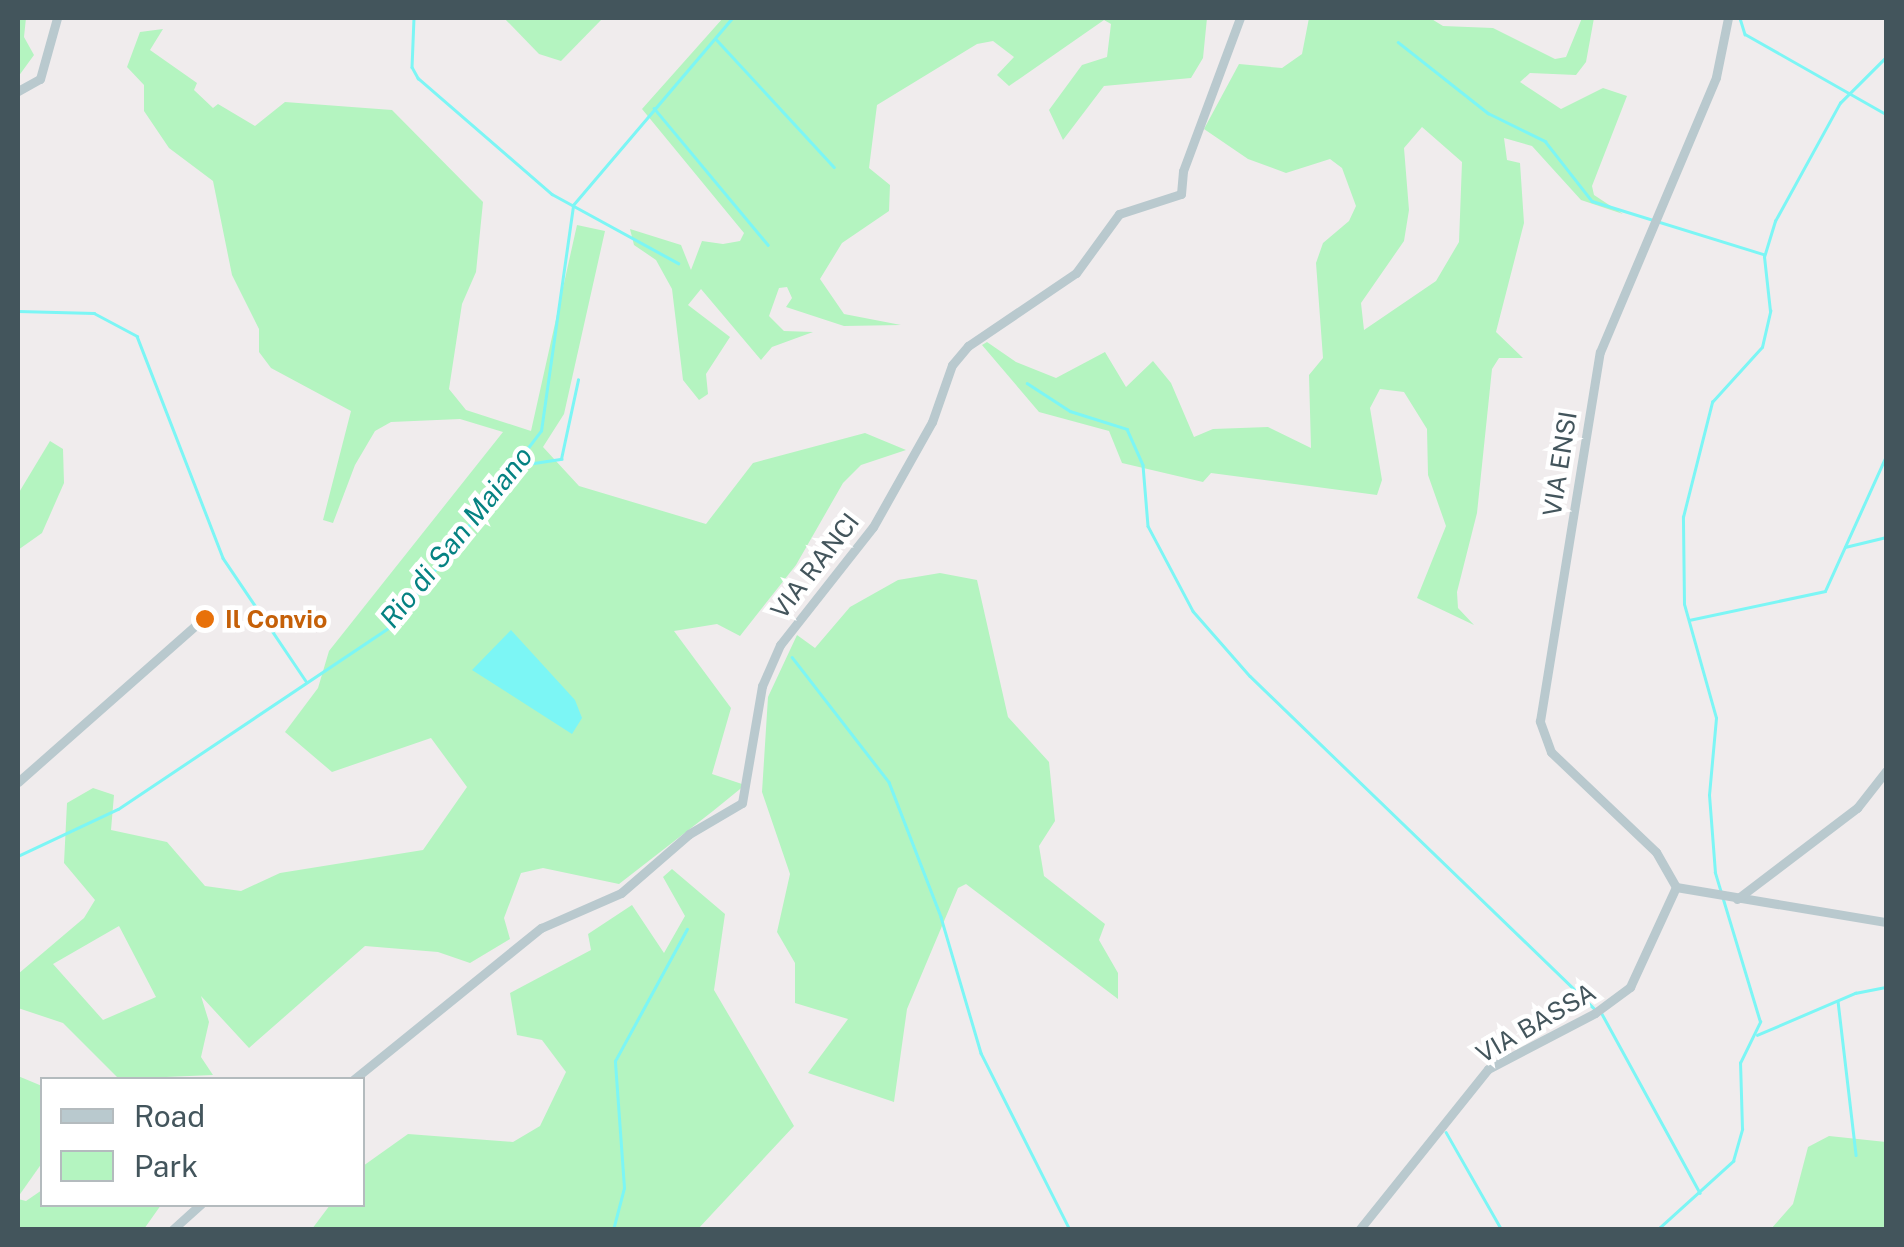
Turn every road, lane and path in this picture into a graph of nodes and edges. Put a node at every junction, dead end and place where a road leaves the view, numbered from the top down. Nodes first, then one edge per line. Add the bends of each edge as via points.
1 (57, 18) edge
2 (1240, 18) edge
3 (1728, 18) edge
4 (18, 91) edge
5 (202, 620) dead end
6 (1886, 771) edge
7 (18, 782) edge
8 (1676, 887) junction
9 (1733, 899) junction
10 (1886, 922) edge
11 (356, 1077) edge
12 (198, 1207) edge
13 (172, 1230) edge
14 (1359, 1230) edge

1 - 4 street via 40,79
2 - 11 street, VIA RANCI via 1183,171 1181,194 1119,214 1076,273 968,346 952,365 932,422 872,527 780,644 762,686 742,803 689,834 622,892 541,928
3 - 8 street, VIA ENSI via 1716,78 1593,382 1540,721 1551,752 1656,852
5 - 7 street
6 - 9 street via 1857,808
8 - 9 street
8 - 14 street, VIA BASSA via 1642,970 1598,1011 1476,1080
9 - 10 street
12 - 13 street

